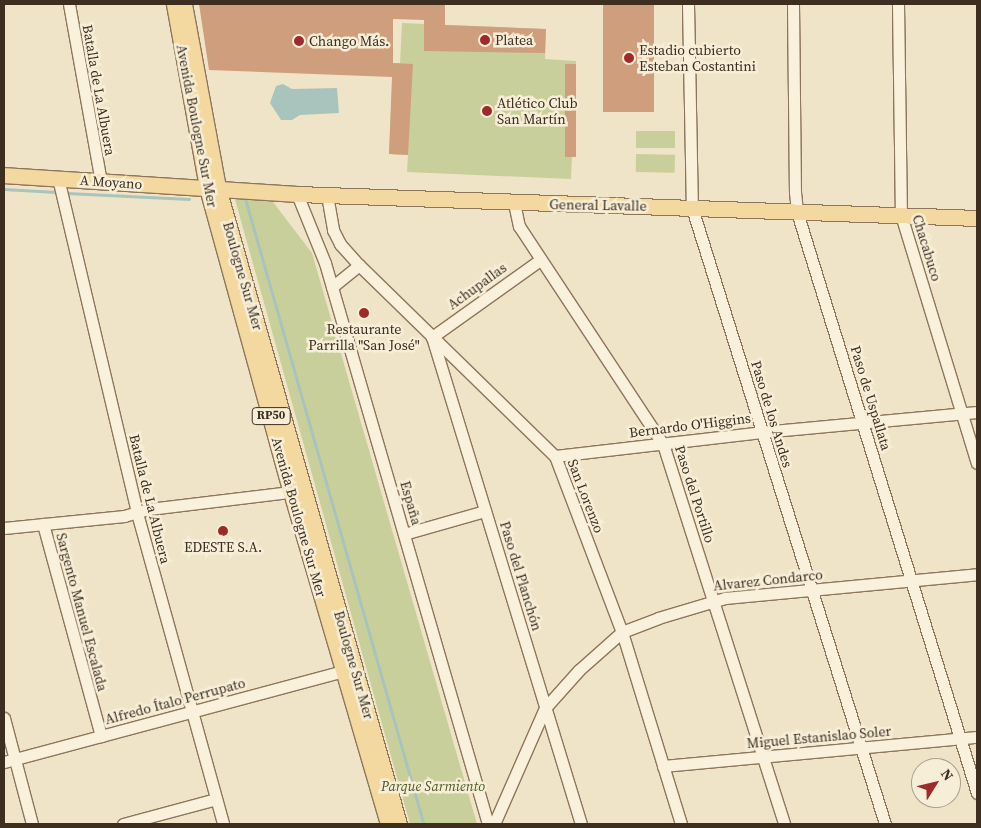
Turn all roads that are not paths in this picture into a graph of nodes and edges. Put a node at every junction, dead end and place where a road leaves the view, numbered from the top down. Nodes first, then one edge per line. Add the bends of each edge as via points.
1 (68, 4) edge
2 (174, 4) edge
3 (184, 4) edge
4 (688, 4) edge
5 (793, 4) edge
6 (898, 4) edge
7 (4, 176) edge
8 (58, 178) junction
9 (101, 181) junction
10 (213, 188) junction
11 (297, 194) junction
12 (327, 195) junction
13 (514, 203) junction
14 (692, 208) junction
15 (798, 212) junction
16 (901, 215) junction
17 (977, 218) edge
18 (540, 260) junction
19 (359, 265) junction
20 (332, 287) junction
21 (432, 337) junction
22 (977, 412) edge
23 (962, 413) junction
24 (863, 423) junction
25 (762, 432) junction
26 (663, 444) junction
27 (555, 456) junction
28 (977, 463) edge
29 (297, 491) junction
30 (485, 511) junction
31 (136, 513) junction
32 (43, 524) junction
33 (4, 528) edge
34 (404, 534) junction
35 (977, 574) edge
36 (912, 580) junction
37 (811, 589) junction
38 (713, 600) junction
39 (622, 632) junction
40 (349, 669) junction
41 (545, 708) junction
42 (192, 712) junction
43 (4, 718) edge
44 (101, 736) junction
45 (977, 737) edge
46 (961, 739) junction
47 (862, 748) junction
48 (764, 757) junction
49 (9, 761) edge
50 (663, 766) junction
51 (977, 793) edge
52 (216, 799) junction
53 (32, 824) edge
54 (123, 824) edge
55 (223, 824) edge
56 (388, 824) edge
57 (400, 824) edge
58 (488, 824) edge
59 (494, 824) edge
60 (581, 824) edge
61 (681, 824) edge
62 (784, 824) edge
63 (885, 824) edge

1 - 9 street, Batalla de La Albuera
2 - 10 main road, Avenida Boulogne Sur Mer / RP50
3 - 10 main road, Avenida Boulogne Sur Mer / RP50
4 - 14 street, Paso de los Andes
5 - 15 street, Paso de Uspallata via 794,192
6 - 16 street, Chacabuco
7 - 8 main road, A Moyano
8 - 9 main road, A Moyano
8 - 31 street, Batalla de La Albuera
9 - 10 main road, A Moyano
10 - 11 main road, General Lavalle
10 - 29 main road, Boulogne Sur Mer / RP50
11 - 12 main road, General Lavalle
11 - 20 street, España
12 - 13 main road, General Lavalle
12 - 19 street, San Lorenzo via 340,244
13 - 14 main road, General Lavalle
13 - 18 street, Paso del Portillo via 519,226
14 - 15 main road, General Lavalle
14 - 25 street, Paso de los Andes
15 - 16 main road, General Lavalle
15 - 24 street, Paso de Uspallata
16 - 17 main road, General Lavalle
16 - 23 street, Chacabuco
18 - 21 street, Achupallas
18 - 26 street, Paso del Portillo
19 - 20 street
19 - 21 street, San Lorenzo
20 - 34 street, España
21 - 27 street, San Lorenzo
21 - 30 street, Paso del Planchón
22 - 23 street, Bernardo O'Higgins
23 - 24 street, Bernardo O'Higgins
23 - 28 street, Chacabuco
24 - 25 street, Bernardo O'Higgins
24 - 36 street, Paso de Uspallata
25 - 26 street, Bernardo O'Higgins
25 - 37 street, Paso de los Andes
26 - 27 street, Bernardo O'Higgins
26 - 38 street, Paso del Portillo
27 - 39 street, San Lorenzo
29 - 31 street
29 - 40 main road, Avenida Boulogne Sur Mer / RP50
30 - 34 street
30 - 41 street, Paso del Planchón
31 - 32 street
31 - 42 street, Batalla de La Albuera
32 - 33 street
32 - 44 street, Sargento Manuel Escalada
34 - 58 street, España
35 - 36 street, Alvarez Condarco
36 - 37 street, Alvarez Condarco
36 - 46 street, Paso de Uspallata
37 - 38 street, Alvarez Condarco
37 - 47 street, Paso de los Andes
38 - 39 street, Alvarez Condarco
38 - 48 street, Paso del Portillo
39 - 41 street, Alvarez Condarco via 579,670
39 - 50 street, San Lorenzo
40 - 42 street, Alfredo Ítalo Perrupato
40 - 56 main road, Avenida Boulogne Sur Mer / RP50
40 - 57 main road, Boulogne Sur Mer / RP50
41 - 59 street, Alvarez Condarco
41 - 60 street, Paso del Planchón
42 - 44 street, Alfredo Ítalo Perrupato
42 - 52 street, Batalla de La Albuera
43 - 49 street
44 - 49 street, Alfredo Ítalo Perrupato
45 - 46 street, Miguel Estanislao Soler
46 - 47 street, Miguel Estanislao Soler
46 - 51 street, Paso de Uspallata
47 - 48 street, Miguel Estanislao Soler
47 - 63 street, Paso de los Andes
48 - 50 street, Miguel Estanislao Soler
48 - 62 street, Paso del Portillo
49 - 53 street
50 - 61 street, San Lorenzo
52 - 54 street
52 - 55 street, Batalla de La Albuera

